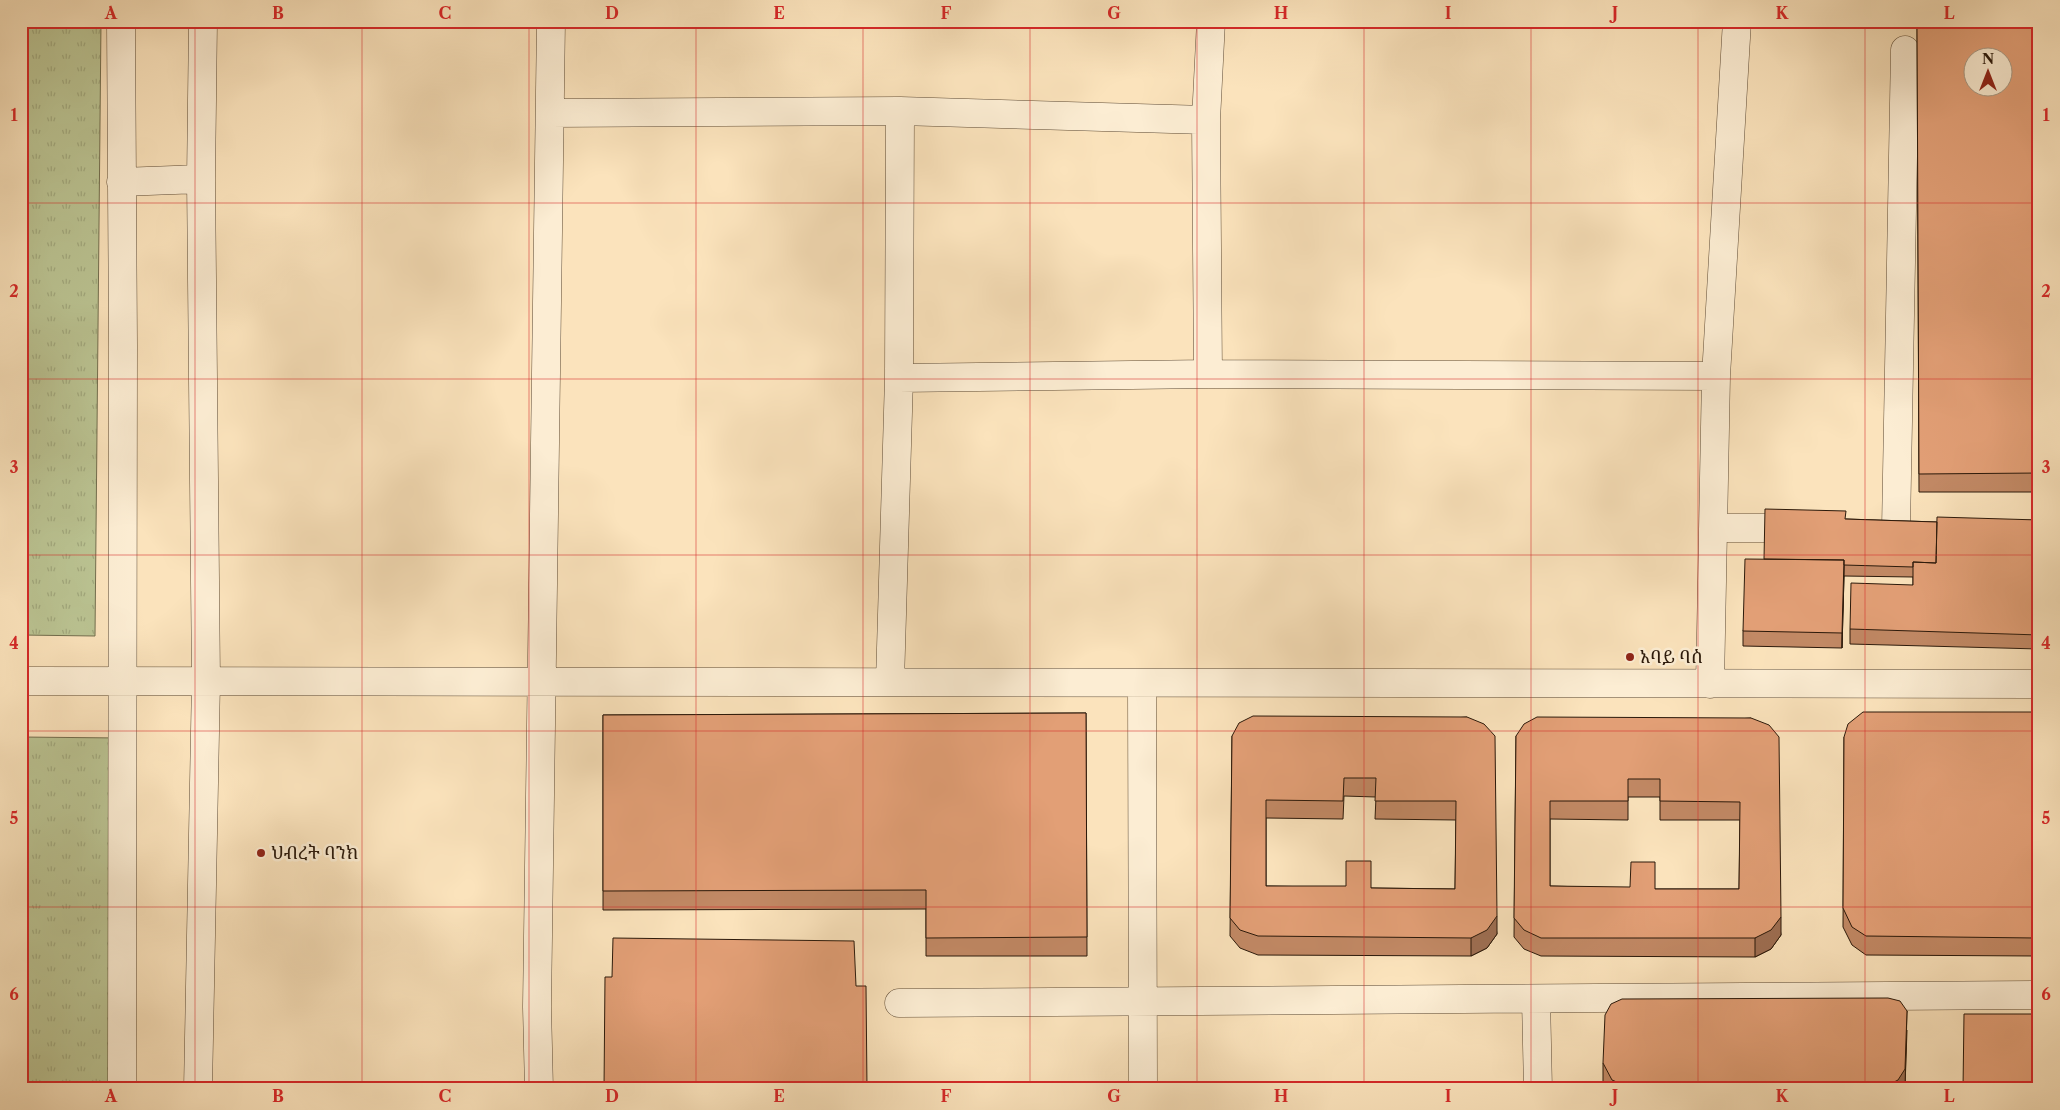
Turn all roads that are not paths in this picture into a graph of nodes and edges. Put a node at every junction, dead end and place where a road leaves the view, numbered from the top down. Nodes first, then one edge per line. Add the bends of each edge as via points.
1 (121, 21) edge
2 (203, 21) edge
3 (551, 21) edge
4 (1212, 21) edge
5 (1737, 21) edge
6 (1905, 50) dead end
7 (900, 111) junction
8 (550, 113) junction
9 (1206, 120) junction
10 (201, 179) junction
11 (121, 182) junction
12 (1208, 374) junction
13 (1716, 376) junction
14 (899, 378) junction
15 (1712, 528) junction
16 (1828, 528) edge
17 (1867, 528) edge
18 (1896, 528) junction
19 (1924, 528) edge
20 (21, 681) edge
21 (122, 681) junction
22 (206, 682) junction
23 (541, 682) junction
24 (890, 682) junction
25 (1142, 683) junction
26 (1710, 684) junction
27 (2039, 684) edge
28 (2039, 995) edge
29 (1536, 999) junction
30 (1142, 1001) junction
31 (899, 1003) dead end
32 (122, 1089) edge
33 (198, 1089) edge
34 (540, 1089) edge
35 (1143, 1089) edge
36 (1538, 1089) edge

1 - 11 street
2 - 10 street
3 - 8 street
4 - 9 street
5 - 13 street
6 - 18 street
7 - 8 street
7 - 9 street
7 - 14 street
8 - 23 street
9 - 12 street
10 - 11 street
10 - 22 street
11 - 21 street
12 - 13 street
12 - 14 street
13 - 15 street
14 - 24 street
15 - 16 street
15 - 26 street
17 - 18 street
18 - 19 street
20 - 21 street
21 - 22 street
21 - 32 street
22 - 23 street
22 - 33 street
23 - 24 street
23 - 34 street via 537,1007
24 - 25 street
25 - 26 street
25 - 30 street
26 - 27 street
28 - 29 street
29 - 30 street
29 - 36 street
30 - 31 street
30 - 35 street

